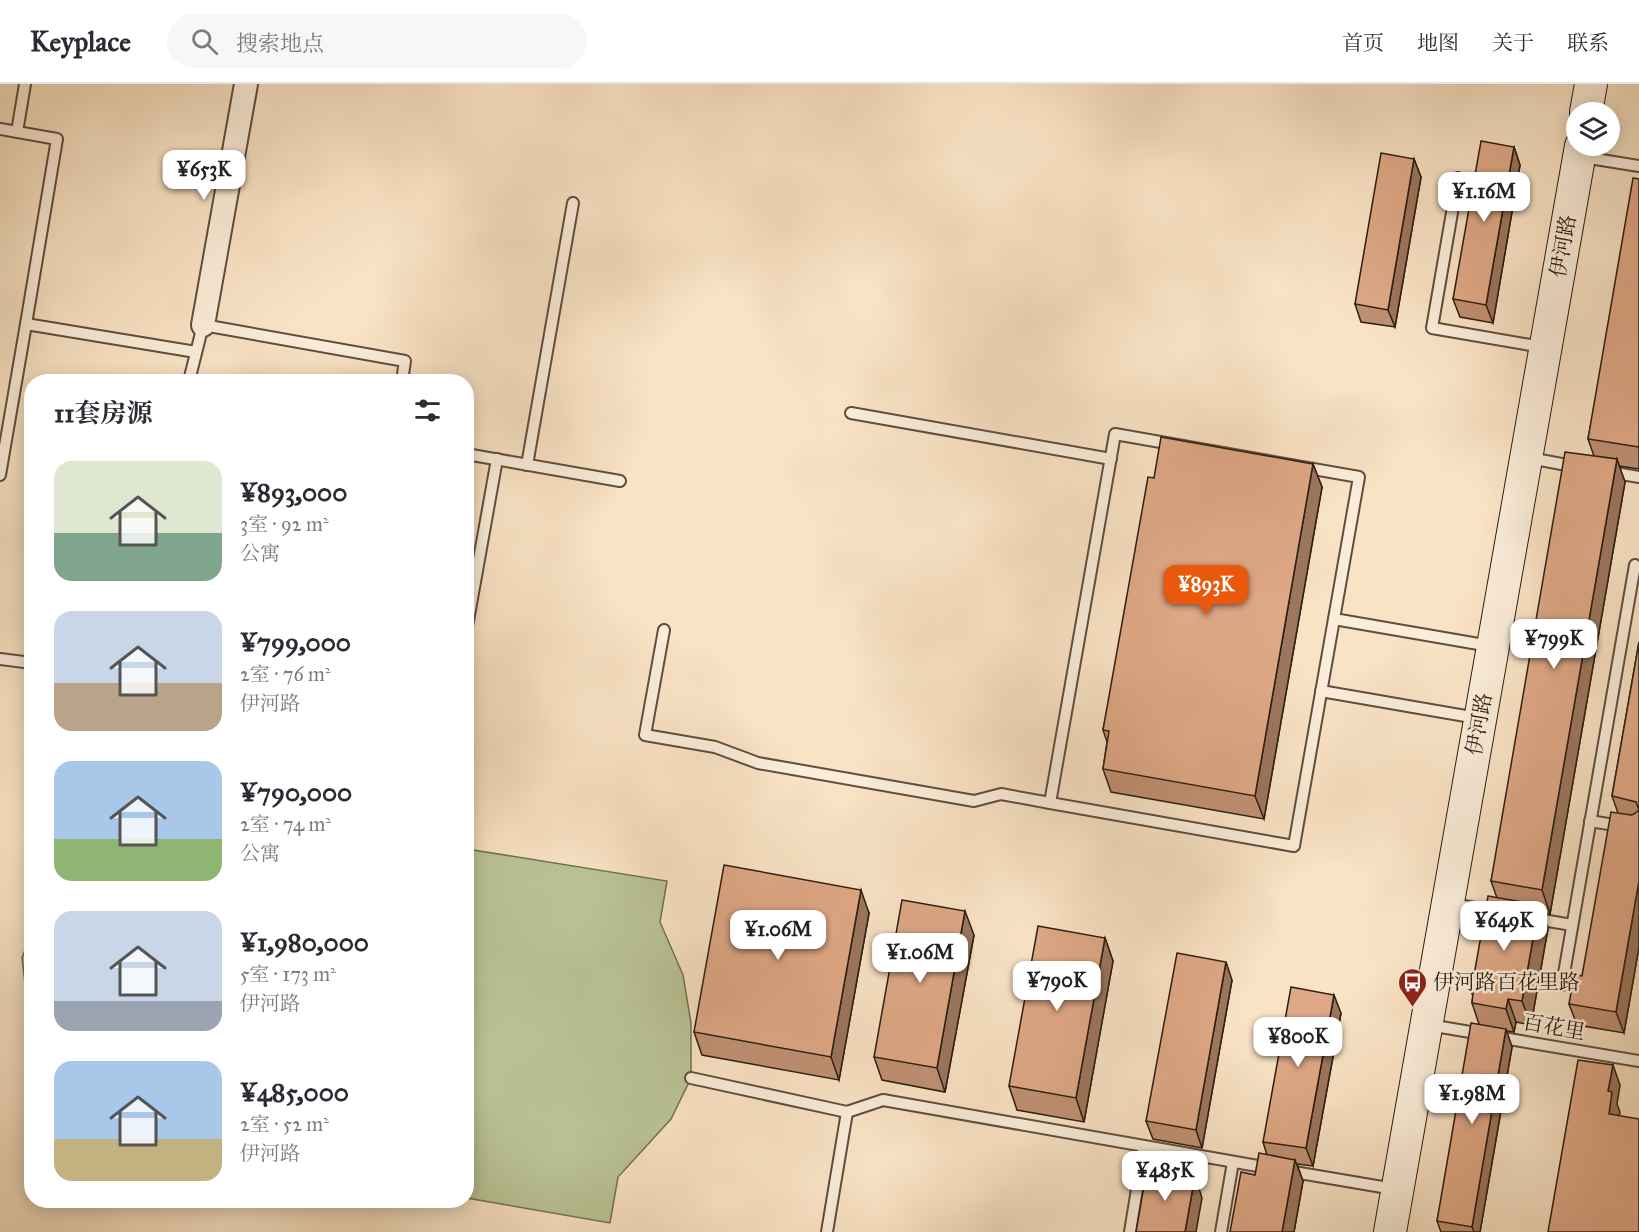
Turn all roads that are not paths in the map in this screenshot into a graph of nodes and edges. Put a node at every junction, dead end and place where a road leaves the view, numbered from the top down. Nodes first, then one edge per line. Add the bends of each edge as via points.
1 (25, 84) edge
2 (246, 84) edge
3 (1591, 84) edge
4 (1588, 102) edge
5 (0, 129) edge
6 (17, 132) junction
7 (1579, 156) edge
8 (1600, 156) edge
9 (1639, 166) edge
10 (1458, 178) dead end
11 (573, 203) dead end
12 (26, 324) junction
13 (203, 325) junction
14 (1545, 348) junction
15 (196, 352) junction
16 (191, 374) edge
17 (403, 374) edge
18 (851, 414) dead end
19 (474, 455) edge
20 (1526, 458) junction
21 (497, 459) junction
22 (1111, 459) junction
23 (527, 465) junction
24 (0, 475) edge
25 (1639, 477) edge
26 (620, 481) dead end
27 (1635, 565) dead end
28 (474, 587) edge
29 (1334, 618) junction
30 (664, 630) dead end
31 (1493, 646) junction
32 (0, 658) edge
33 (24, 662) edge
34 (1321, 691) junction
35 (1480, 719) junction
36 (1050, 803) junction
37 (1590, 821) junction
38 (1639, 829) edge
39 (1447, 903) junction
40 (1572, 925) junction
41 (1562, 985) dead end
42 (1426, 1024) junction
43 (1639, 1061) edge
44 (691, 1078) dead end
45 (847, 1112) junction
46 (1144, 1146) junction
47 (1233, 1162) junction
48 (1397, 1190) junction
49 (827, 1232) edge
50 (1130, 1232) edge
51 (1221, 1232) edge
52 (1390, 1232) edge

1 - 6 lane
2 - 13 street
3 - 4 street
5 - 6 lane
6 - 12 lane via 57,139
7 - 14 street, 伊河路
8 - 9 lane
10 - 14 lane via 1432,328
11 - 23 lane
12 - 15 lane
12 - 24 lane
13 - 15 lane
13 - 17 lane via 405,361
14 - 20 street, 伊河路
15 - 16 lane
18 - 22 lane
19 - 21 lane
20 - 25 lane
20 - 31 street, 伊河路
21 - 23 lane
21 - 28 lane
22 - 29 lane via 1115,434 1359,477
22 - 36 lane
23 - 26 lane
27 - 37 lane
29 - 31 lane
29 - 34 lane
30 - 36 lane via 645,735 715,747 758,763 974,801 1001,794
31 - 35 street, 伊河路
32 - 33 lane
34 - 35 lane
34 - 36 lane via 1294,846
35 - 39 street, 伊河路
37 - 38 lane
37 - 40 lane
39 - 40 lane
39 - 42 street, 伊河路
40 - 41 lane
42 - 43 lane, 百花里
42 - 48 street, 伊河路
44 - 45 lane
45 - 46 lane via 883,1100
45 - 49 lane
46 - 47 lane
46 - 50 lane
47 - 48 lane
47 - 51 lane
48 - 52 street, 伊河路

